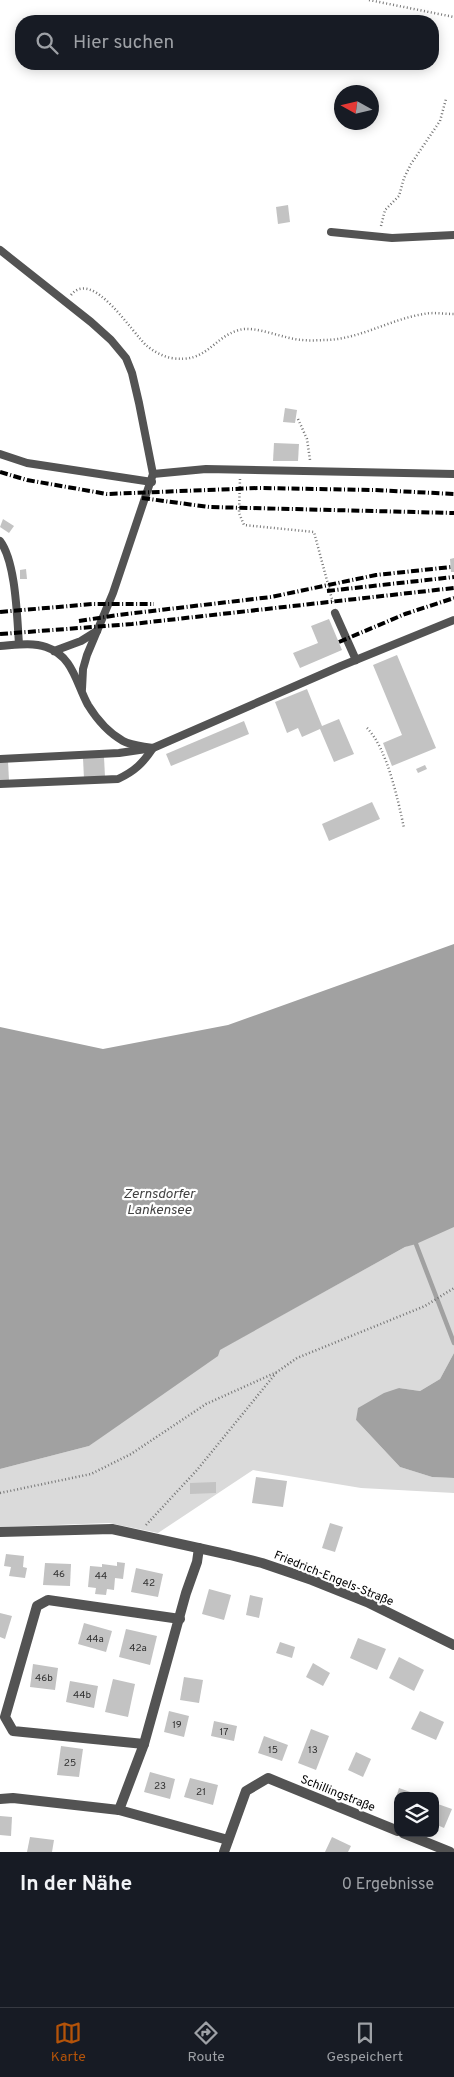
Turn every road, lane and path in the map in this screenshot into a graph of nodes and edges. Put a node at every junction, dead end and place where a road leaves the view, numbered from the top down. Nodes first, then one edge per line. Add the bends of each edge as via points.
1 (369, 0) edge
2 (454, 17) edge
3 (446, 99) dead end
4 (331, 232) dead end
5 (454, 235) edge
6 (380, 237) junction
7 (0, 250) edge
8 (66, 302) junction
9 (454, 314) edge
10 (298, 419) dead end
11 (0, 454) edge
12 (241, 470) junction
13 (310, 471) junction
14 (454, 474) edge
15 (152, 478) junction
16 (0, 542) edge
17 (335, 613) joint
18 (454, 620) edge
19 (97, 631) junction
20 (19, 644) junction
21 (0, 646) edge
22 (54, 651) junction
23 (356, 660) junction
24 (82, 689) junction
25 (367, 728) dead end
26 (153, 748) junction
27 (0, 759) edge
28 (0, 784) edge
29 (404, 828) dead end
30 (454, 1288) edge
31 (277, 1372) junction
32 (0, 1492) edge
33 (0, 1532) edge
34 (138, 1534) junction
35 (200, 1548) junction
36 (180, 1619) junction
37 (454, 1645) edge
38 (144, 1744) junction
39 (0, 1799) edge
40 (119, 1810) junction
41 (394, 1829) edge
42 (414, 1837) edge
43 (228, 1840) junction
44 (224, 1852) edge
45 (450, 1852) edge

1 - 2 path
3 - 6 path via 440,121 411,164 399,196 385,210
4 - 6 lane
5 - 6 lane
7 - 8 lane
8 - 9 path via 76,290 85,287 95,291 146,346 170,358 189,358 209,351 240,329 302,340 331,340 424,313
8 - 15 lane via 111,340 126,358 138,395
10 - 13 path via 307,439
11 - 15 lane via 27,464
12 - 13 lane
12 - 15 lane via 186,469
12 - 17 path via 239,513 244,526 314,532
13 - 14 lane
15 - 19 lane
16 - 20 lane via 11,570
17 - 23 lane
18 - 23 lane
19 - 22 lane
19 - 24 lane via 83,669
20 - 21 lane
20 - 22 lane
22 - 24 lane via 67,661
23 - 26 lane
24 - 26 lane via 97,718 109,731 123,741
25 - 29 path via 374,735 389,771
26 - 27 lane via 119,753
26 - 28 lane via 135,771 118,779
30 - 31 path via 425,1306 297,1358
31 - 32 path via 206,1404 131,1454 91,1474
31 - 34 path via 197,1470
33 - 34 street, Friedrich-Engels-Straße via 112,1529
34 - 35 street, Friedrich-Engels-Straße
35 - 36 street
35 - 37 street, Friedrich-Engels-Straße via 262,1563 312,1580 367,1602
36 - 38 street
36 - 38 street via 48,1600 37,1606 5,1718 13,1730
38 - 40 street
39 - 40 street
40 - 43 street
41 - 43 street, Schillingstraße via 268,1778 246,1791
42 - 45 street
43 - 44 street

